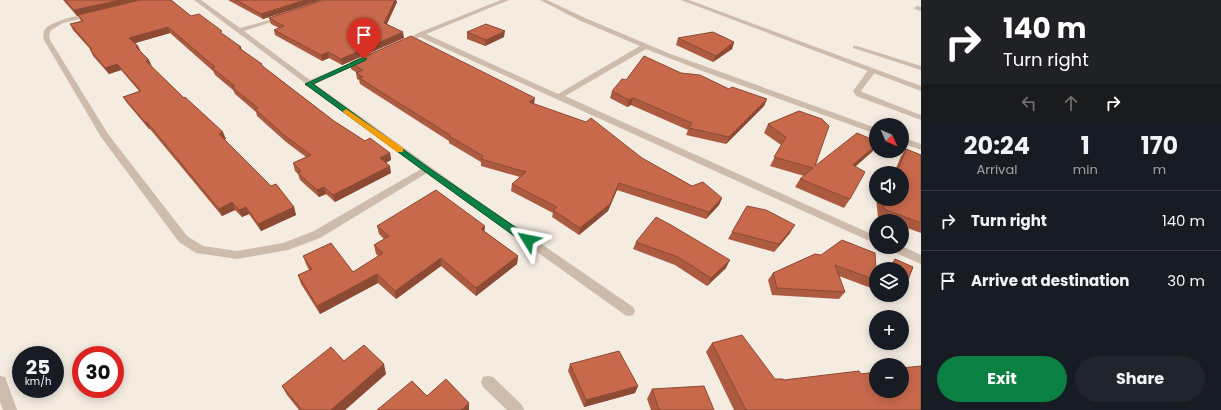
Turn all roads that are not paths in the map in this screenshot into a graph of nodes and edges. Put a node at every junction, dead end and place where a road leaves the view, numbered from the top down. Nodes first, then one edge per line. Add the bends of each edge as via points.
1 (197, 0) edge
2 (506, 0) edge
3 (543, 0) edge
4 (684, 0) edge
5 (100, 13) edge
6 (291, 14) edge
7 (241, 30) junction
8 (420, 34) junction
9 (406, 41) edge
10 (644, 47) junction
11 (855, 47) dead end
12 (371, 56) edge
13 (921, 68) edge
14 (872, 71) junction
15 (308, 84) junction
16 (921, 89) edge
17 (558, 97) junction
18 (921, 118) edge
19 (869, 128) edge
20 (909, 143) edge
21 (921, 147) edge
22 (426, 170) junction
23 (869, 237) edge
24 (908, 254) edge
25 (921, 260) edge
26 (629, 311) dead end
27 (0, 382) edge
28 (488, 382) dead end
29 (10, 410) edge
30 (517, 410) edge

1 - 7 street
2 - 8 street
3 - 10 street via 585,22
4 - 14 street
5 - 22 street via 61,22 48,29 47,40 104,135 183,239 200,250 236,255 284,246 316,236
6 - 7 street
7 - 15 street
8 - 9 street
8 - 17 street
10 - 17 street
10 - 19 street
11 - 13 street
12 - 15 street
14 - 16 street
14 - 18 street via 856,91 859,94
15 - 22 street
17 - 23 street
20 - 21 street
22 - 26 street
24 - 25 street
27 - 29 street
28 - 30 street

